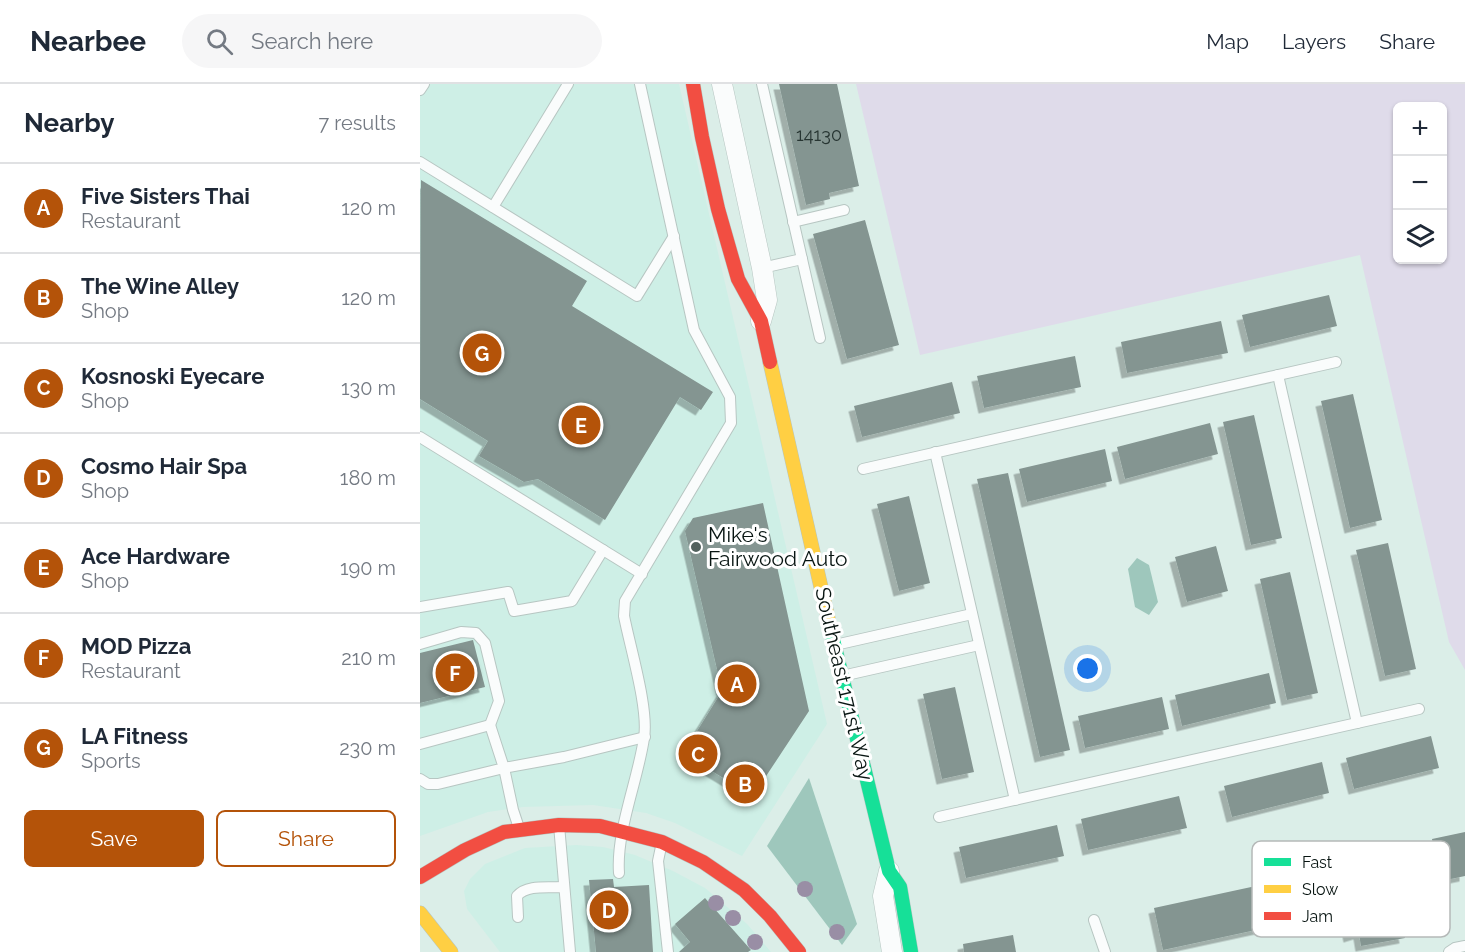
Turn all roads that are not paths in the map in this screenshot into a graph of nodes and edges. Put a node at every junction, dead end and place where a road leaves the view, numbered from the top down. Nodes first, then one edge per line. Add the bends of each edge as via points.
1 (424, 84) edge
2 (568, 84) edge
3 (640, 84) edge
4 (693, 84) edge
5 (722, 84) edge
6 (762, 84) edge
7 (420, 90) edge
8 (420, 162) edge
9 (493, 207) junction
10 (844, 210) dead end
11 (793, 222) junction
12 (674, 236) junction
13 (802, 259) junction
14 (762, 268) junction
15 (761, 321) junction
16 (819, 338) dead end
17 (1336, 362) dead end
18 (1278, 375) junction
19 (420, 437) edge
20 (935, 452) junction
21 (863, 468) dead end
22 (603, 550) junction
23 (642, 574) junction
24 (420, 607) edge
25 (972, 614) junction
26 (420, 644) edge
27 (834, 645) junction
28 (979, 645) junction
29 (842, 676) junction
30 (1419, 710) dead end
31 (1357, 723) junction
32 (490, 725) junction
33 (645, 736) junction
34 (420, 744) edge
35 (504, 768) junction
36 (420, 779) edge
37 (1014, 800) junction
38 (939, 817) dead end
39 (559, 825) junction
40 (520, 829) junction
41 (624, 831) junction
42 (662, 842) junction
43 (889, 871) junction
44 (619, 873) dead end
45 (420, 877) edge
46 (563, 887) junction
47 (420, 913) edge
48 (518, 916) dead end
49 (1094, 920) dead end
50 (1465, 946) edge
51 (451, 952) edge
52 (570, 952) edge
53 (668, 952) edge
54 (799, 952) edge
55 (892, 952) edge
56 (911, 952) edge
57 (1105, 952) edge
58 (1449, 952) edge

1 - 7 lane
2 - 9 lane
3 - 12 lane
4 - 15 street, Southeast 171st Way via 718,208 738,279
5 - 14 street, Southeast 171st Way
6 - 11 lane
8 - 9 lane
9 - 12 lane via 637,296
10 - 11 lane
11 - 13 lane
12 - 23 lane via 694,330 730,397 730,423
13 - 14 lane
13 - 16 lane
14 - 15 street, Southeast 171st Way via 767,300
15 - 27 street, Southeast 171st Way
17 - 18 lane
18 - 20 lane
18 - 31 lane
19 - 22 lane
20 - 21 lane
20 - 25 lane
22 - 23 lane
22 - 24 lane via 572,601 514,611 508,592
23 - 33 lane via 625,601 624,616 644,710
25 - 27 lane
25 - 28 lane
26 - 32 lane via 461,632 476,633 486,643 499,701
27 - 29 street, Southeast 171st Way
28 - 29 lane
28 - 37 lane
29 - 43 street, Southeast 171st Way
30 - 31 lane
31 - 37 lane
32 - 34 lane
32 - 35 lane
33 - 35 lane
33 - 41 lane
35 - 36 lane via 438,784
35 - 40 lane
37 - 38 lane
39 - 40 street
39 - 41 street
39 - 46 lane
40 - 45 street via 465,850
41 - 42 street
41 - 44 lane
42 - 53 lane via 658,861
42 - 54 street via 703,862 744,890
43 - 55 street, Southeast 171st Way via 883,896
43 - 56 street, Southeast 171st Way via 900,887
46 - 48 lane via 522,891 517,896
46 - 52 lane
47 - 51 street
49 - 57 lane
50 - 58 lane

